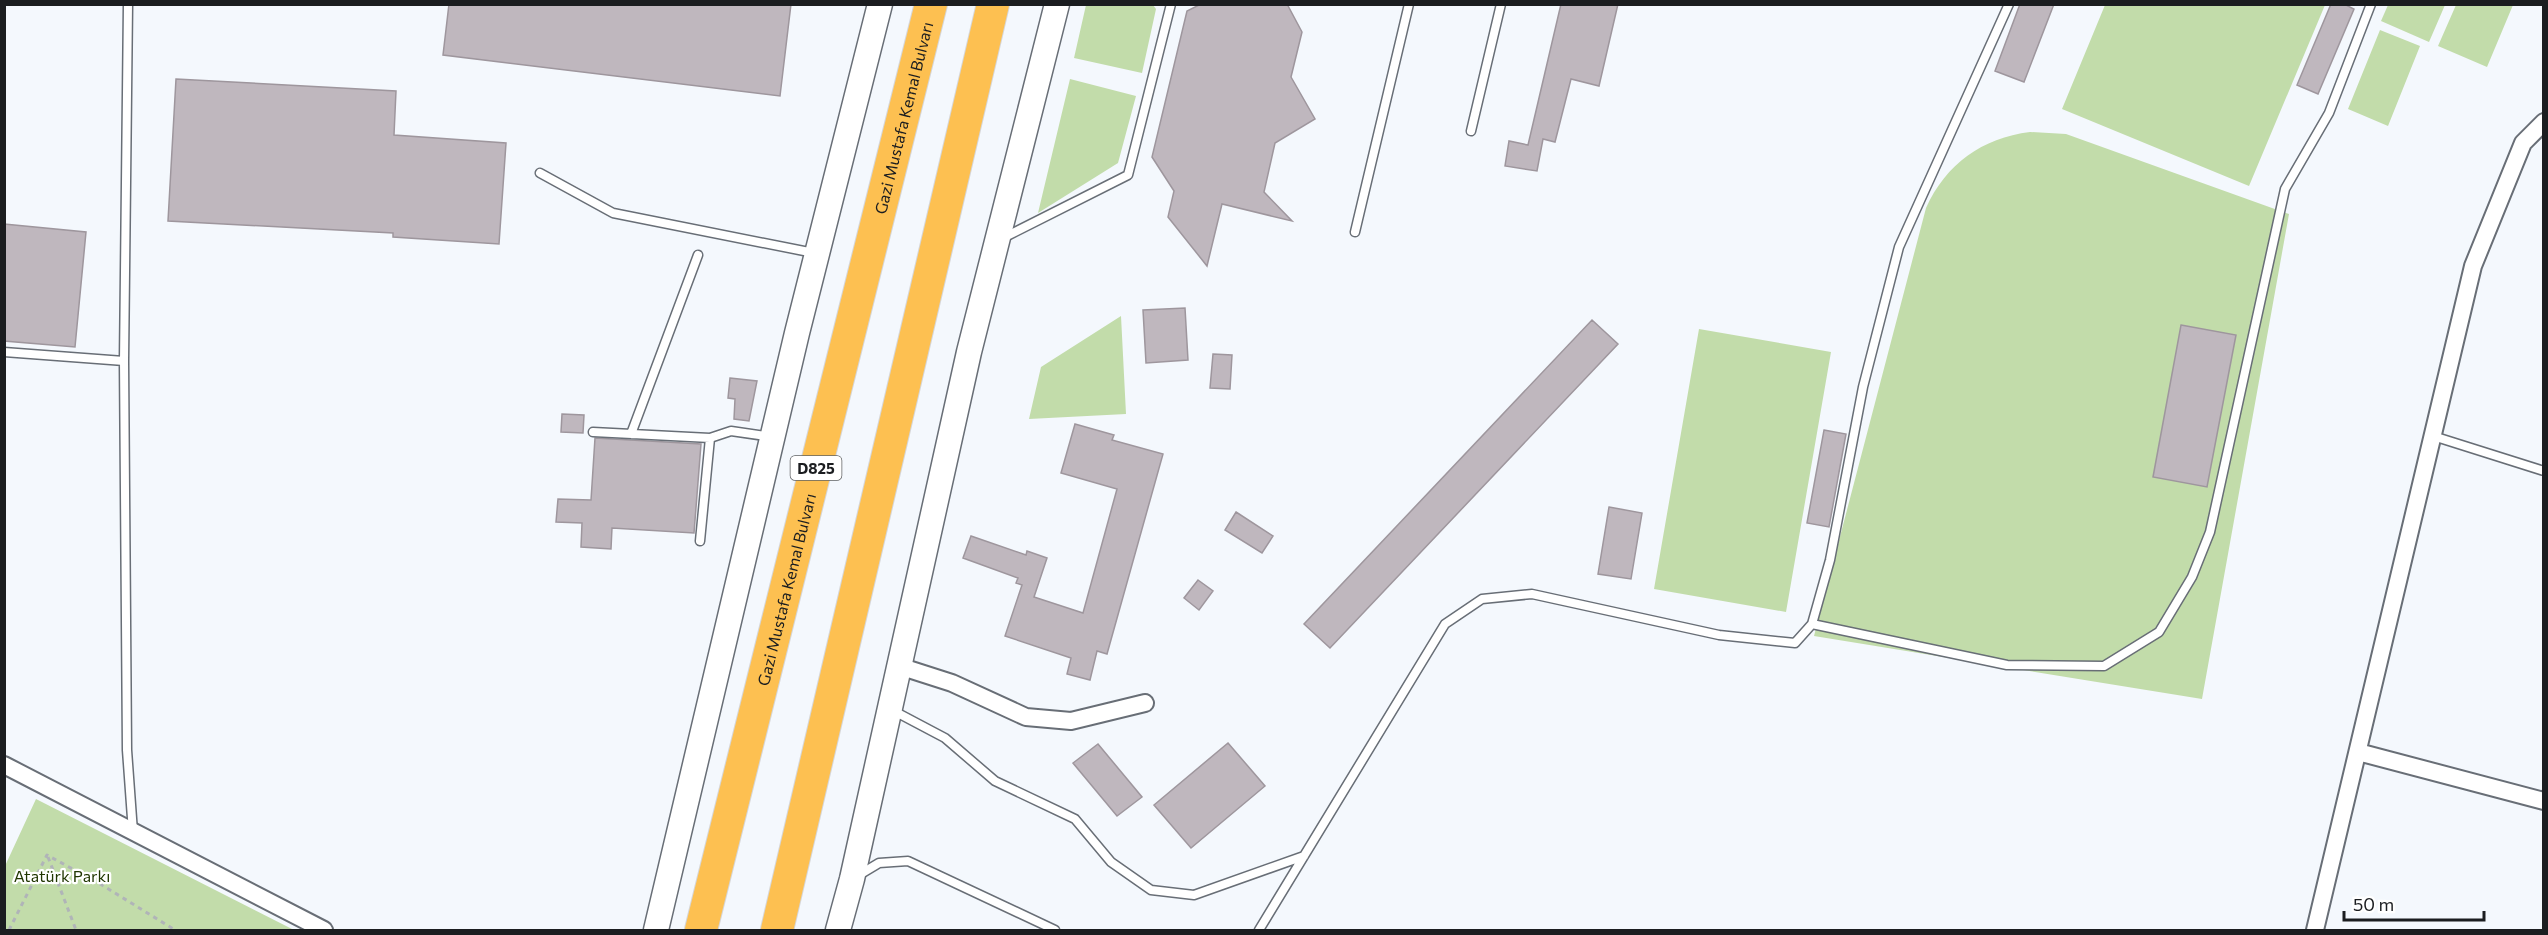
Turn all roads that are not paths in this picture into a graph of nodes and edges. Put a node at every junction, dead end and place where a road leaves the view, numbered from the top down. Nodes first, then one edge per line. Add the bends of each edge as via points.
1 (128, 4) edge
2 (880, 4) edge
3 (931, 4) edge
4 (993, 4) edge
5 (1057, 4) edge
6 (1171, 4) edge
7 (1409, 4) edge
8 (1501, 4) edge
9 (2008, 4) edge
10 (2371, 4) edge
11 (2544, 122) edge
12 (1471, 131) dead end
13 (540, 173) dead end
14 (1355, 232) dead end
15 (998, 241) junction
16 (817, 254) junction
17 (698, 255) dead end
18 (4, 352) edge
19 (124, 361) junction
20 (593, 432) dead end
21 (631, 434) junction
22 (2433, 436) junction
23 (772, 437) junction
24 (710, 438) junction
25 (2544, 471) edge
26 (700, 541) dead end
27 (1812, 624) junction
28 (899, 666) junction
29 (1145, 703) dead end
30 (889, 708) junction
31 (2358, 752) junction
32 (4, 765) edge
33 (2544, 801) edge
34 (133, 832) junction
35 (1304, 856) junction
36 (852, 879) junction
37 (324, 930) edge
38 (656, 930) edge
39 (701, 930) edge
40 (777, 930) edge
41 (838, 930) edge
42 (1055, 930) edge
43 (1259, 930) edge
44 (2315, 930) edge

1 - 19 lane
2 - 16 street
3 - 39 highway, Gazi Mustafa Kemal Bulvarı / D825
4 - 40 highway
5 - 15 street
6 - 15 lane via 1128,175
7 - 14 lane
8 - 12 lane
9 - 27 lane via 1899,247 1863,387 1830,560
10 - 27 lane via 2330,112 2285,189 2210,532 2192,577 2159,632 2104,666 2007,664
11 - 22 street via 2523,143 2473,266
13 - 16 lane via 613,213
15 - 28 street via 969,352
16 - 23 street
17 - 21 lane
18 - 19 lane
19 - 34 lane via 127,750
20 - 21 lane
21 - 24 lane
22 - 25 lane
22 - 31 street
23 - 24 lane via 731,431
23 - 38 street
24 - 26 lane
27 - 35 lane via 1795,643 1719,635 1532,594 1482,599 1445,624
28 - 29 street via 952,683 1026,717 1071,721
28 - 30 street
30 - 35 lane via 945,738 995,781 1076,819 1111,862 1151,890 1194,894
30 - 36 street
31 - 33 street
31 - 44 street
32 - 34 street
34 - 37 street
35 - 43 lane
36 - 41 street
36 - 42 lane via 879,863 908,861

